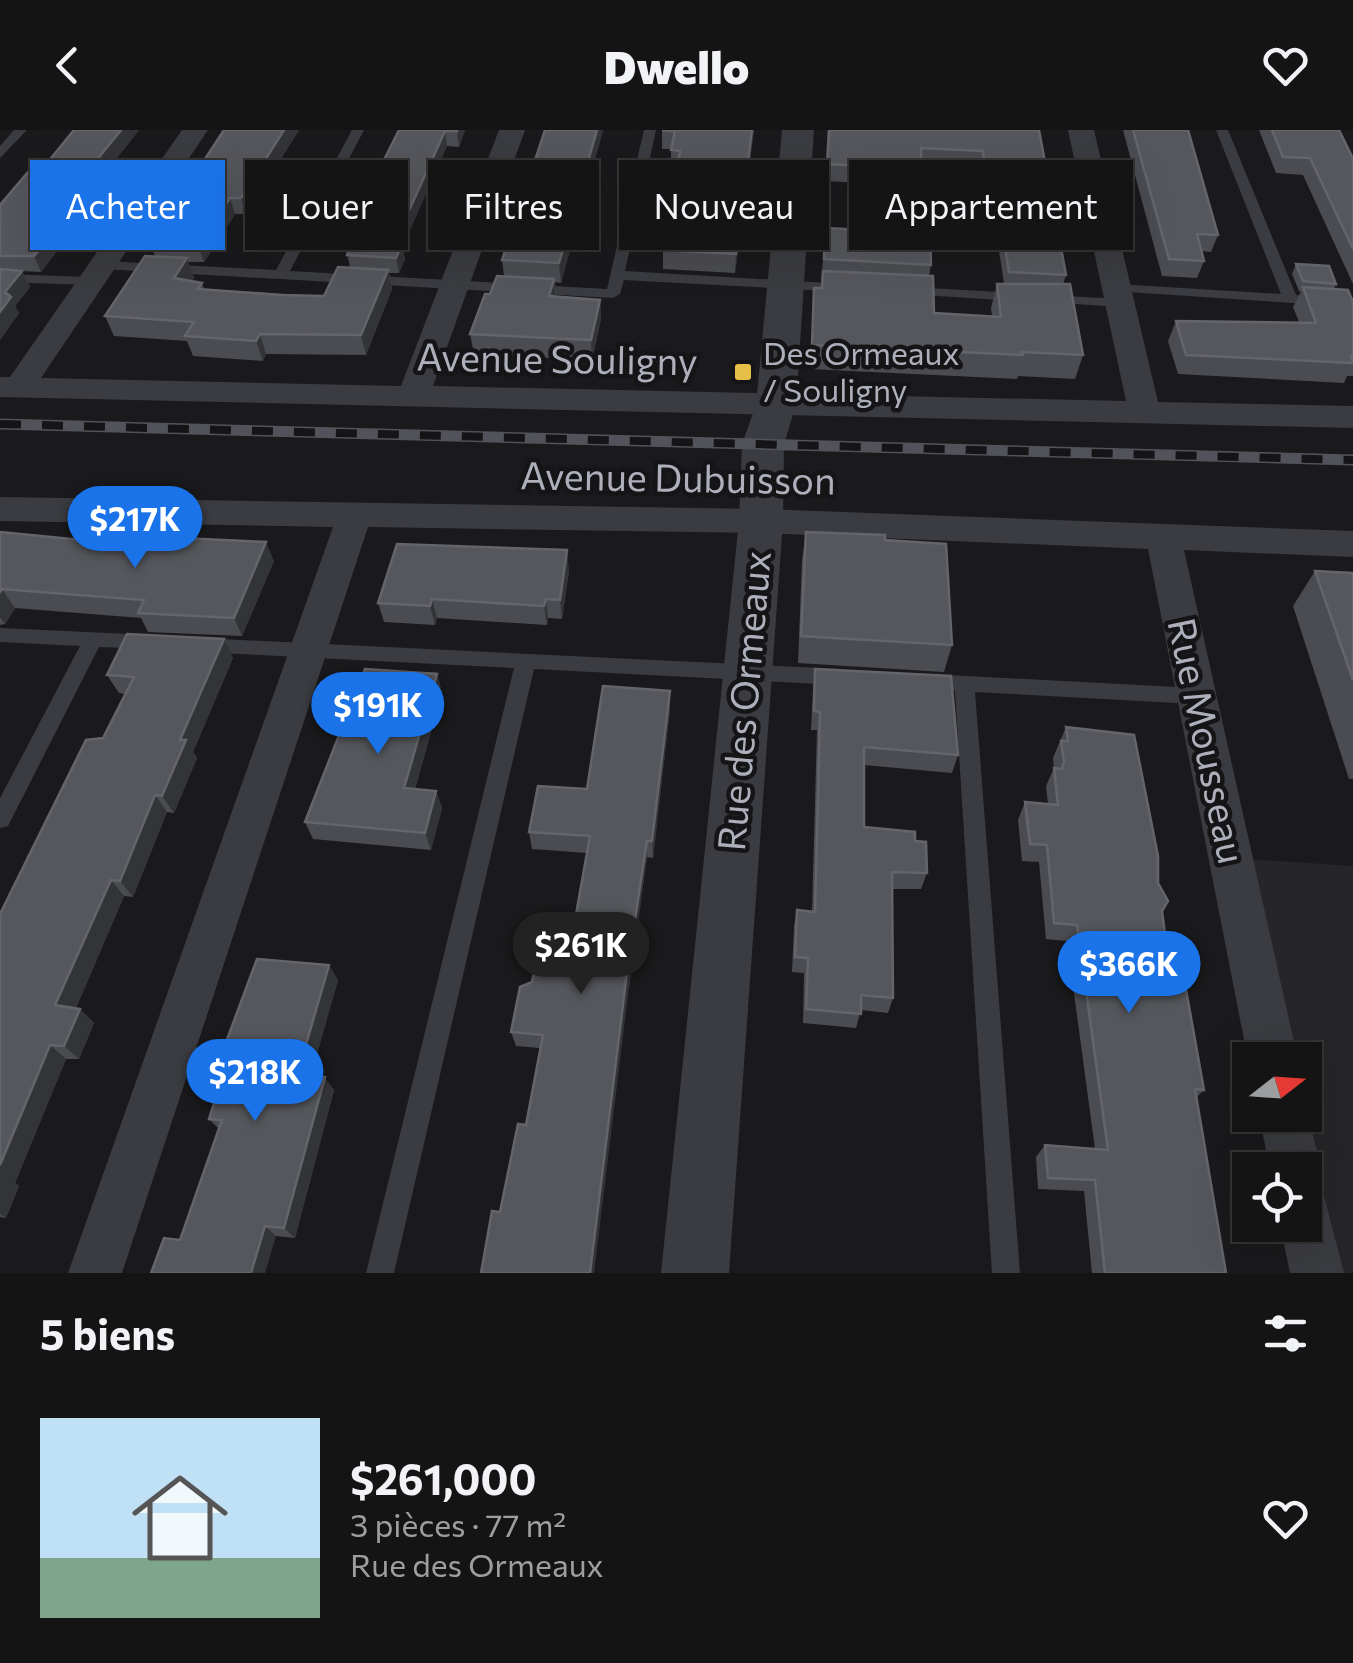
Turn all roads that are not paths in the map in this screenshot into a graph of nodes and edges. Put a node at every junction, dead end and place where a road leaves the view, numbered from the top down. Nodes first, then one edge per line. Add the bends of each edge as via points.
1 (21, 130) edge
2 (195, 130) edge
3 (358, 130) edge
4 (512, 130) edge
5 (650, 130) edge
6 (798, 130) edge
7 (1082, 130) edge
8 (1222, 130) edge
9 (0, 154) edge
10 (97, 273) junction
11 (281, 275) junction
12 (617, 276) junction
13 (0, 278) edge
14 (455, 285) junction
15 (786, 285) junction
16 (870, 289) edge
17 (889, 290) edge
18 (1119, 295) junction
19 (1290, 299) junction
20 (1353, 302) edge
21 (9, 387) edge
22 (413, 397) junction
23 (776, 406) junction
24 (1145, 414) junction
25 (1353, 417) edge
26 (0, 508) edge
27 (354, 516) junction
28 (762, 522) junction
29 (1164, 538) junction
30 (1353, 544) edge
31 (0, 635) edge
32 (93, 639) junction
33 (308, 650) junction
34 (526, 662) junction
35 (748, 673) junction
36 (866, 679) edge
37 (905, 681) edge
38 (964, 684) junction
39 (1196, 696) junction
40 (0, 819) edge
41 (1269, 1042) edge
42 (1311, 1242) edge
43 (95, 1273) edge
44 (380, 1273) edge
45 (695, 1273) edge
46 (1006, 1273) edge
47 (1317, 1273) edge

1 - 9 lane
2 - 10 street
3 - 11 lane
4 - 14 street
5 - 12 lane
6 - 15 street, Rue des Ormeaux
7 - 18 street
8 - 19 lane
10 - 11 lane
10 - 13 lane
10 - 21 street
11 - 14 lane
12 - 14 lane via 613,294
12 - 15 lane
14 - 22 street
15 - 16 lane
15 - 23 street, Rue des Ormeaux
17 - 18 lane
18 - 19 lane
18 - 24 street
19 - 20 lane
21 - 22 street, Avenue Souligny
22 - 23 street, Avenue Souligny
23 - 24 street, Avenue Souligny
23 - 28 street, Rue des Ormeaux via 763,444
24 - 25 street, Avenue Souligny
26 - 27 street, Avenue Dubuisson
27 - 28 street, Avenue Dubuisson
27 - 33 street
28 - 29 street, Avenue Dubuisson
28 - 35 street, Rue des Ormeaux
29 - 30 street, Avenue Dubuisson
29 - 39 street, Rue Mousseau
31 - 32 lane
32 - 33 lane
32 - 40 lane
33 - 34 lane
33 - 43 street
34 - 35 lane
34 - 44 lane
35 - 36 lane
35 - 45 street, Rue des Ormeaux
37 - 38 lane
38 - 39 lane
38 - 46 lane
39 - 41 street, Rue Mousseau
42 - 47 street

